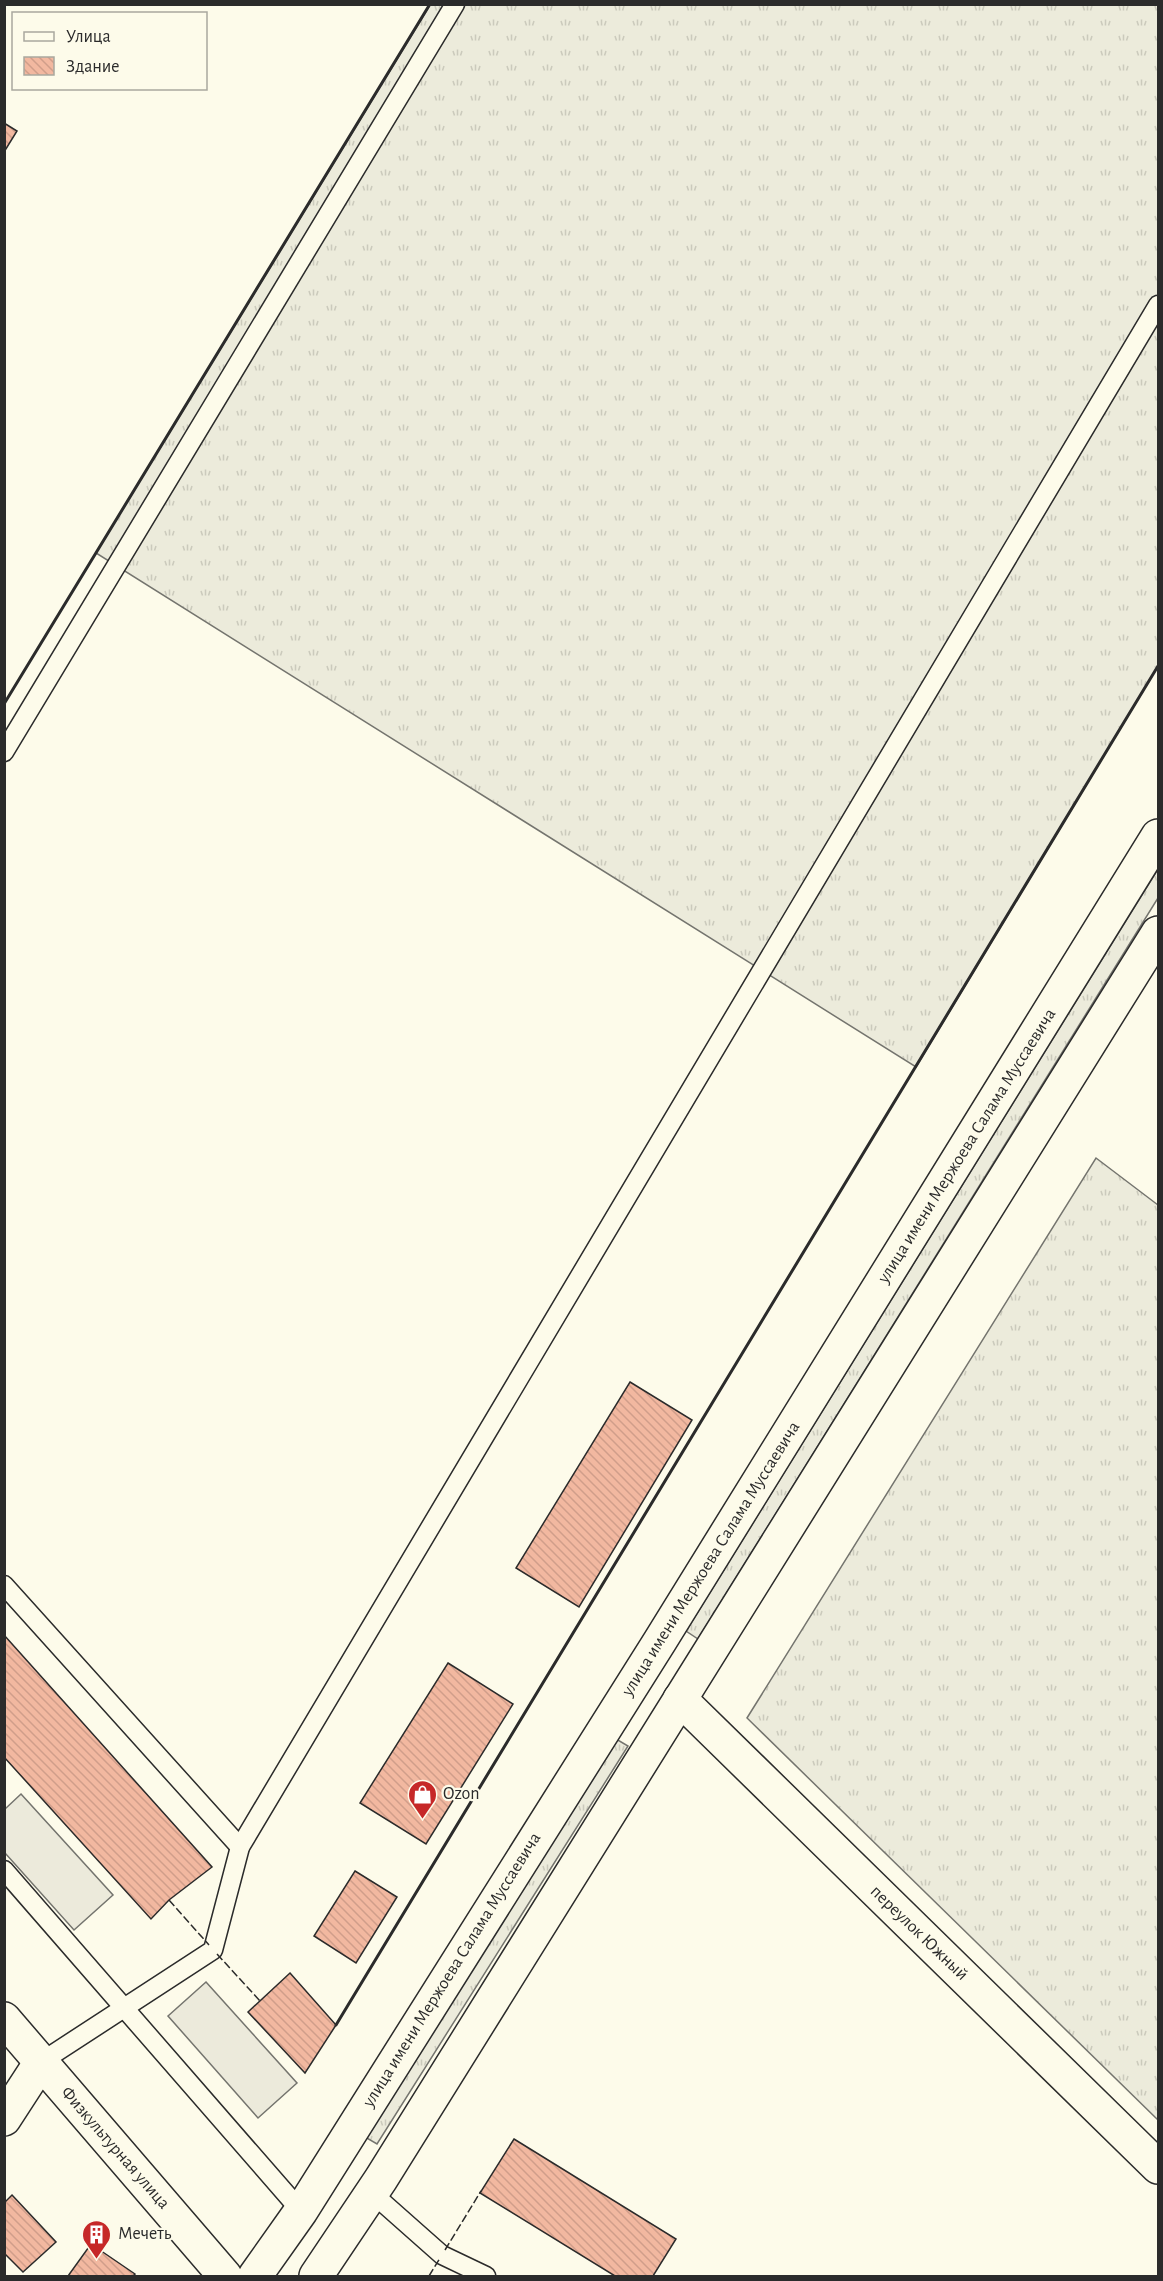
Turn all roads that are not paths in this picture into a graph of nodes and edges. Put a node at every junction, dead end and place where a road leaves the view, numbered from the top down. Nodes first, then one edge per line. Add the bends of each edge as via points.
1 (455, 4) edge
2 (1158, 305) edge
3 (4, 752) edge
4 (1158, 836) edge
5 (1158, 933) edge
6 (4, 1585) edge
7 (680, 1699) junction
8 (240, 1847) junction
9 (4, 1870) edge
10 (125, 2007) junction
11 (4, 2019) edge
12 (41, 2062) junction
13 (4, 2118) edge
14 (1158, 2167) edge
15 (372, 2193) junction
16 (301, 2211) junction
17 (225, 2277) edge
18 (255, 2277) edge
19 (316, 2277) edge
20 (486, 2277) edge

1 - 3 lane
2 - 8 lane
4 - 16 street, улица имени Мержоева Салама Муссаевича via 660,1641
5 - 7 street
6 - 8 lane
7 - 14 street, переулок Южный
7 - 15 street
8 - 10 lane via 213,1950
9 - 10 lane
10 - 12 lane
10 - 16 lane
11 - 12 street, Физкультурная улица
12 - 13 street
12 - 17 street, Физкультурная улица
15 - 19 street
15 - 20 lane via 442,2255
16 - 18 street, улица имени Мержоева Салама Муссаевича

